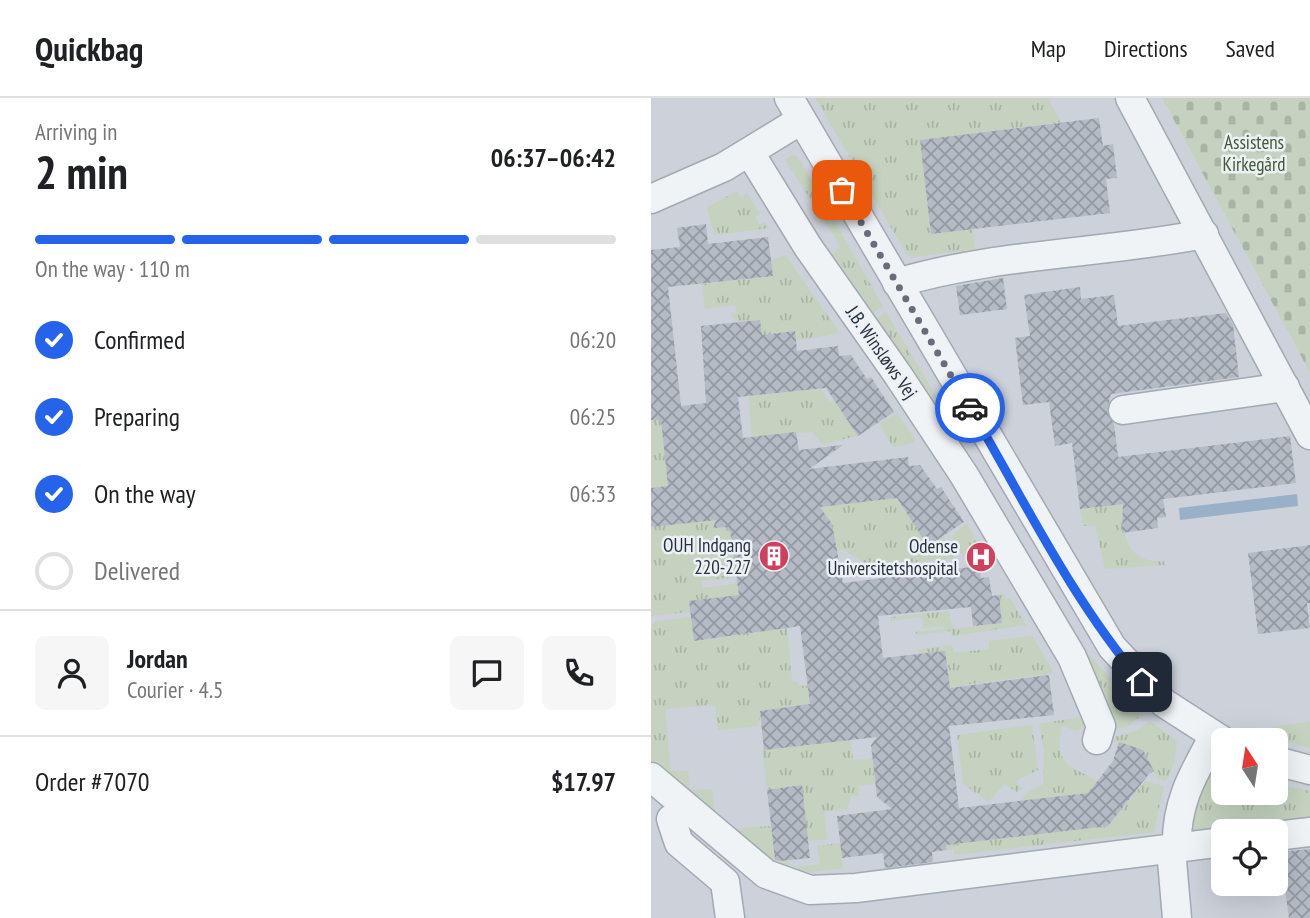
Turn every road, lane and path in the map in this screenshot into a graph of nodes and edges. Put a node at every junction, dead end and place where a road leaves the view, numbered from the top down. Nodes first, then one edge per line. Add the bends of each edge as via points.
1 (1130, 98) edge
2 (795, 109) edge
3 (750, 153) junction
4 (651, 199) edge
5 (1204, 233) junction
6 (897, 283) junction
7 (1285, 387) junction
8 (1123, 410) dead end
9 (1310, 435) edge
10 (1211, 733) edge
11 (1097, 740) dead end
12 (1211, 751) edge
13 (1288, 764) edge
14 (1310, 770) edge
15 (651, 777) edge
16 (672, 819) edge
17 (1310, 832) edge
18 (1288, 835) edge
19 (1211, 844) edge
20 (1174, 849) junction
21 (737, 850) junction
22 (718, 874) junction
23 (730, 918) edge
24 (1177, 918) edge

1 - 5 street
2 - 3 street
2 - 6 street
3 - 4 street
3 - 11 street, J.B. Winsløws Vej via 808,247 964,475 1062,639 1092,700 1101,726
5 - 6 street via 1122,248 958,266
5 - 7 street
6 - 10 street via 1112,647 1164,703
7 - 8 street
7 - 9 street
12 - 20 street via 1182,798
13 - 14 street
15 - 16 street
16 - 21 street
16 - 22 street via 679,843
17 - 18 street
19 - 20 street
20 - 21 street via 810,890 766,874
20 - 24 street
21 - 22 street
22 - 23 street via 726,887

